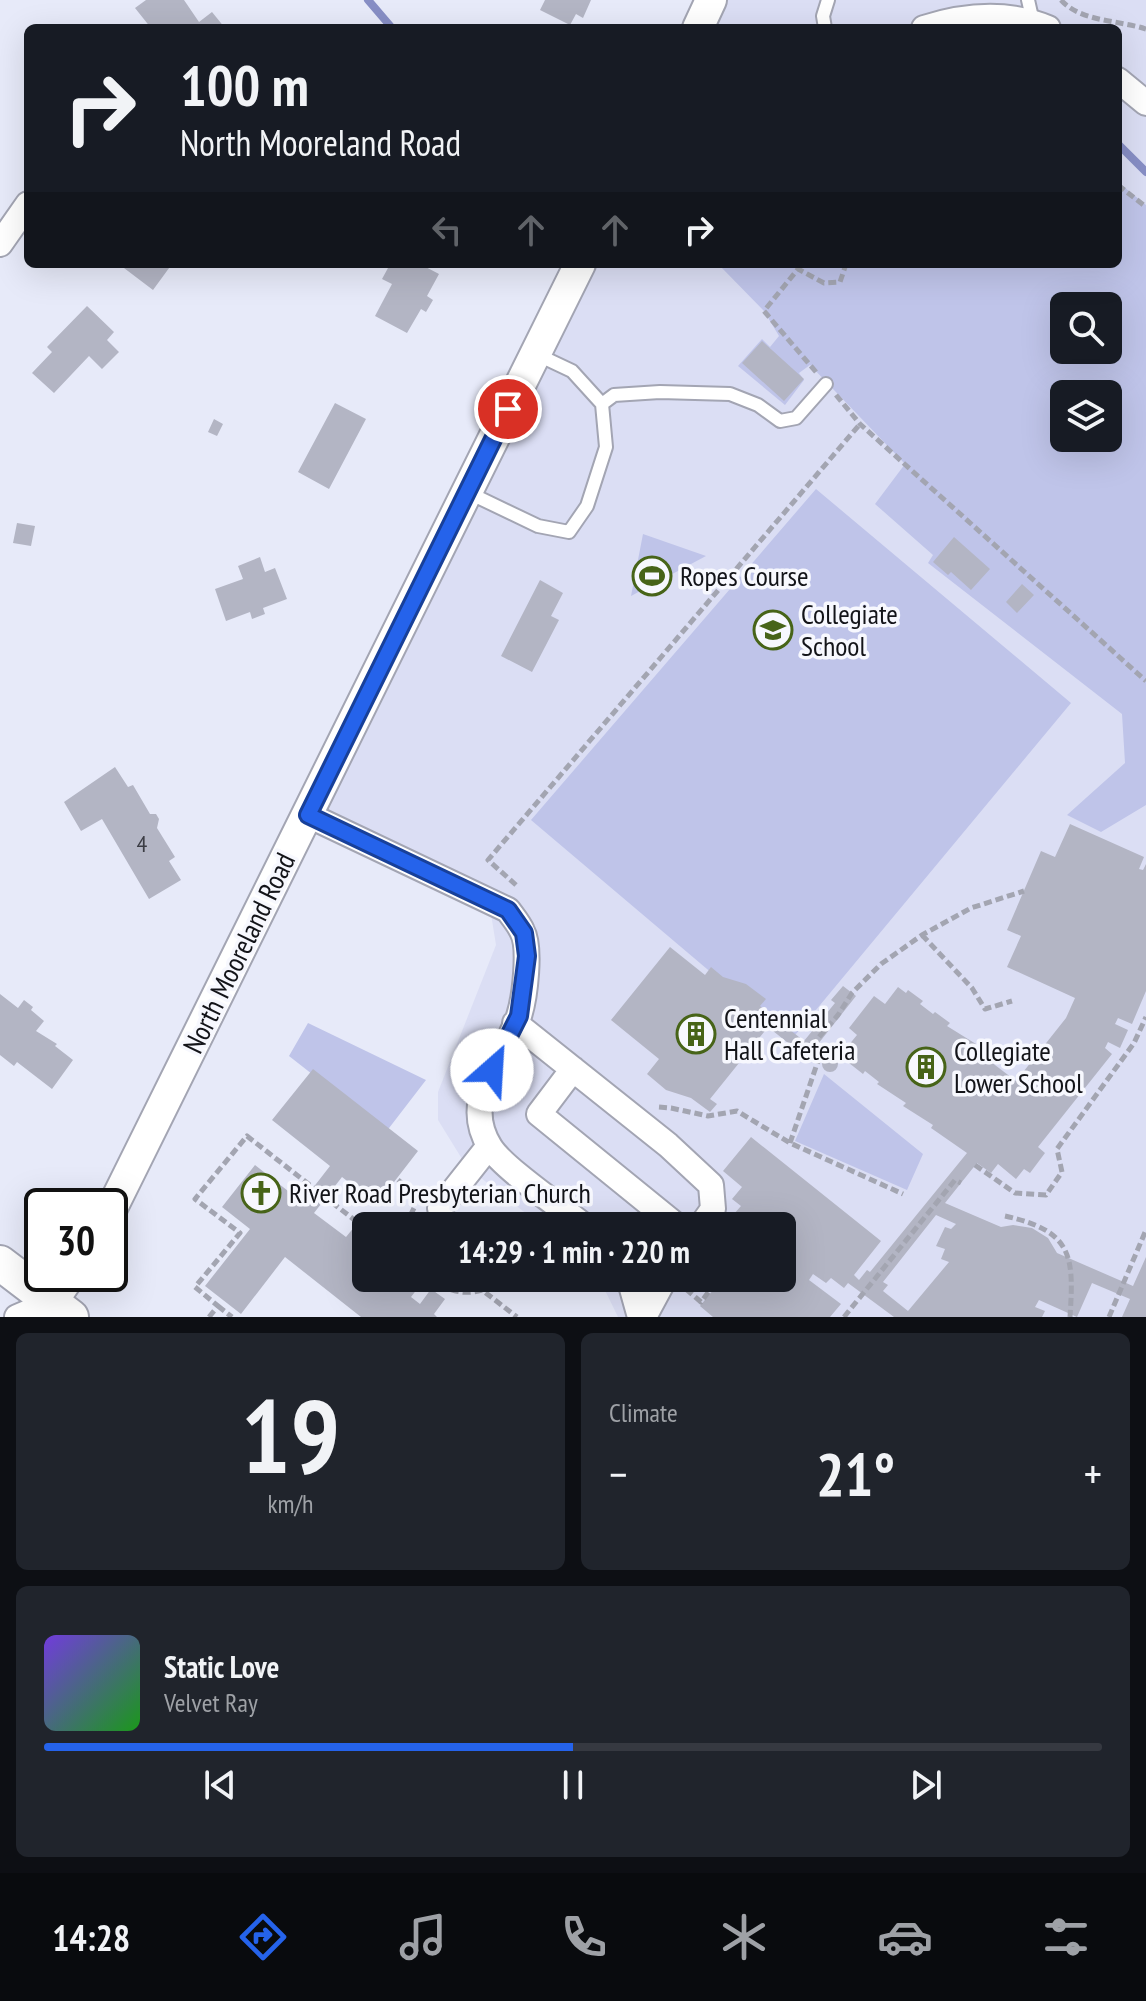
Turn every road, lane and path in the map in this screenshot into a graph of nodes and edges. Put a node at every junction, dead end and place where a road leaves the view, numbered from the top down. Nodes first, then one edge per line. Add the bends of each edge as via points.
1 (711, 0) edge
2 (828, 0) edge
3 (1061, 0) edge
4 (1036, 17) edge
5 (700, 24) edge
6 (824, 24) edge
7 (941, 24) edge
8 (1146, 29) edge
9 (1122, 83) edge
10 (1146, 103) edge
11 (1122, 188) edge
12 (1146, 207) edge
13 (24, 210) edge
14 (0, 244) edge
15 (578, 268) edge
16 (845, 268) edge
17 (536, 354) junction
18 (826, 384) junction
19 (602, 404) junction
20 (860, 424) junction
21 (467, 492) junction
22 (1146, 681) edge
23 (308, 815) junction
24 (1024, 891) dead end
25 (523, 895) dead end
26 (922, 935) junction
27 (1012, 1001) dead end
28 (1146, 1017) edge
29 (515, 1023) junction
30 (573, 1069) junction
31 (668, 1118) dead end
32 (790, 1143) junction
33 (489, 1146) junction
34 (975, 1165) dead end
35 (398, 1180) dead end
36 (961, 1183) dead end
37 (122, 1188) edge
38 (903, 1194) dead end
39 (440, 1208) dead end
40 (412, 1212) edge
41 (567, 1212) edge
42 (660, 1212) edge
43 (711, 1212) edge
44 (1005, 1216) dead end
45 (352, 1218) edge
46 (1146, 1230) edge
47 (0, 1263) edge
48 (64, 1292) edge
49 (485, 1292) edge
50 (634, 1292) edge
51 (663, 1292) edge
52 (687, 1292) edge
53 (708, 1292) edge
54 (218, 1306) junction
55 (57, 1312) edge
56 (17, 1317) edge
57 (209, 1317) edge
58 (232, 1317) edge
59 (517, 1317) edge
60 (642, 1317) edge
61 (844, 1317) edge
62 (1070, 1317) edge
63 (1109, 1317) edge

1 - 5 street
2 - 6 lane
3 - 8 path via 1077,13
4 - 7 street via 975,16
9 - 10 street
11 - 12 path
13 - 14 street
15 - 17 street, North Mooreland Road
16 - 18 path via 840,282 824,283 798,269 764,311
17 - 19 lane via 572,371
17 - 21 street, North Mooreland Road
18 - 19 lane via 796,418 780,421 730,394 614,395
18 - 20 path
19 - 21 lane via 606,447 587,506 569,532 538,526
20 - 22 path
20 - 25 path via 488,860
21 - 23 street, North Mooreland Road
23 - 29 street via 508,910 524,933 527,956
23 - 37 street, North Mooreland Road
24 - 26 path via 971,908
26 - 27 path via 985,1009
26 - 32 path via 852,993 807,1051 818,1061
28 - 34 path via 1134,1043 1057,1149 1062,1172 1046,1195 1015,1193
29 - 30 street
29 - 33 street via 480,1094 479,1116
30 - 42 street via 539,1114
30 - 43 street via 711,1185
31 - 32 path via 658,1107 708,1116 737,1111
32 - 38 path
33 - 39 street
33 - 41 street
35 - 40 path via 420,1198
36 - 61 path via 955,1180
44 - 62 path via 1034,1222 1067,1253 1073,1274
45 - 54 path via 247,1136 195,1199 240,1233 195,1287
46 - 63 path
47 - 55 main road
48 - 55 street
49 - 59 path
50 - 60 street
51 - 60 street
52 - 53 path via 701,1302
54 - 57 path
54 - 58 path
55 - 56 street

